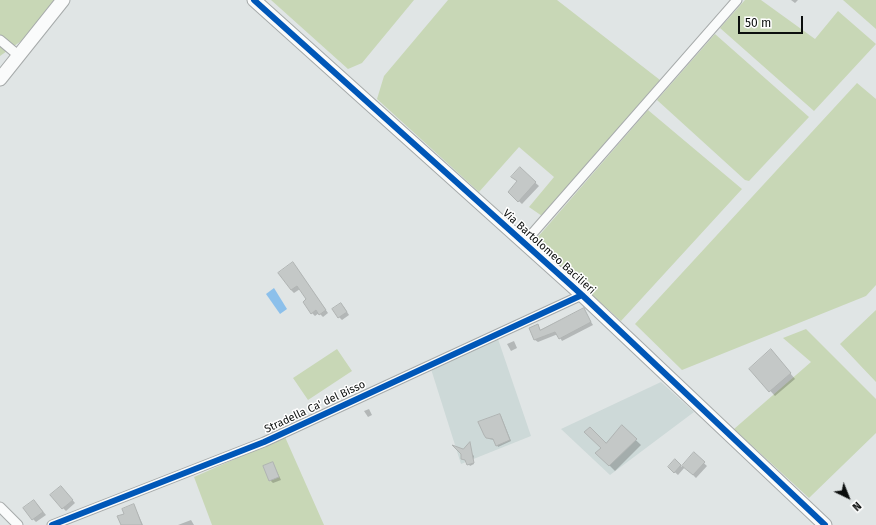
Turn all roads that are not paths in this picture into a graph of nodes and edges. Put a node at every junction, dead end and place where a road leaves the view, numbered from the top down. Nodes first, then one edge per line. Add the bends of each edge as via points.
1 (63, 0) edge
2 (254, 0) edge
3 (737, 0) edge
4 (0, 40) edge
5 (18, 55) junction
6 (1, 76) edge
7 (524, 243) junction
8 (582, 296) junction
9 (0, 507) edge
10 (18, 525) edge
11 (52, 525) edge
12 (825, 525) edge

1 - 5 street
2 - 7 street, Via Bartolomeo Bacilieri
3 - 7 street, Via Bartolomeo Bacilieri
4 - 5 street
5 - 6 street
7 - 8 street, Via Bartolomeo Bacilieri
8 - 11 street, Stradella Ca' del Bisso via 264,442
8 - 12 street, Via Bartolomeo Bacilieri
9 - 10 street

